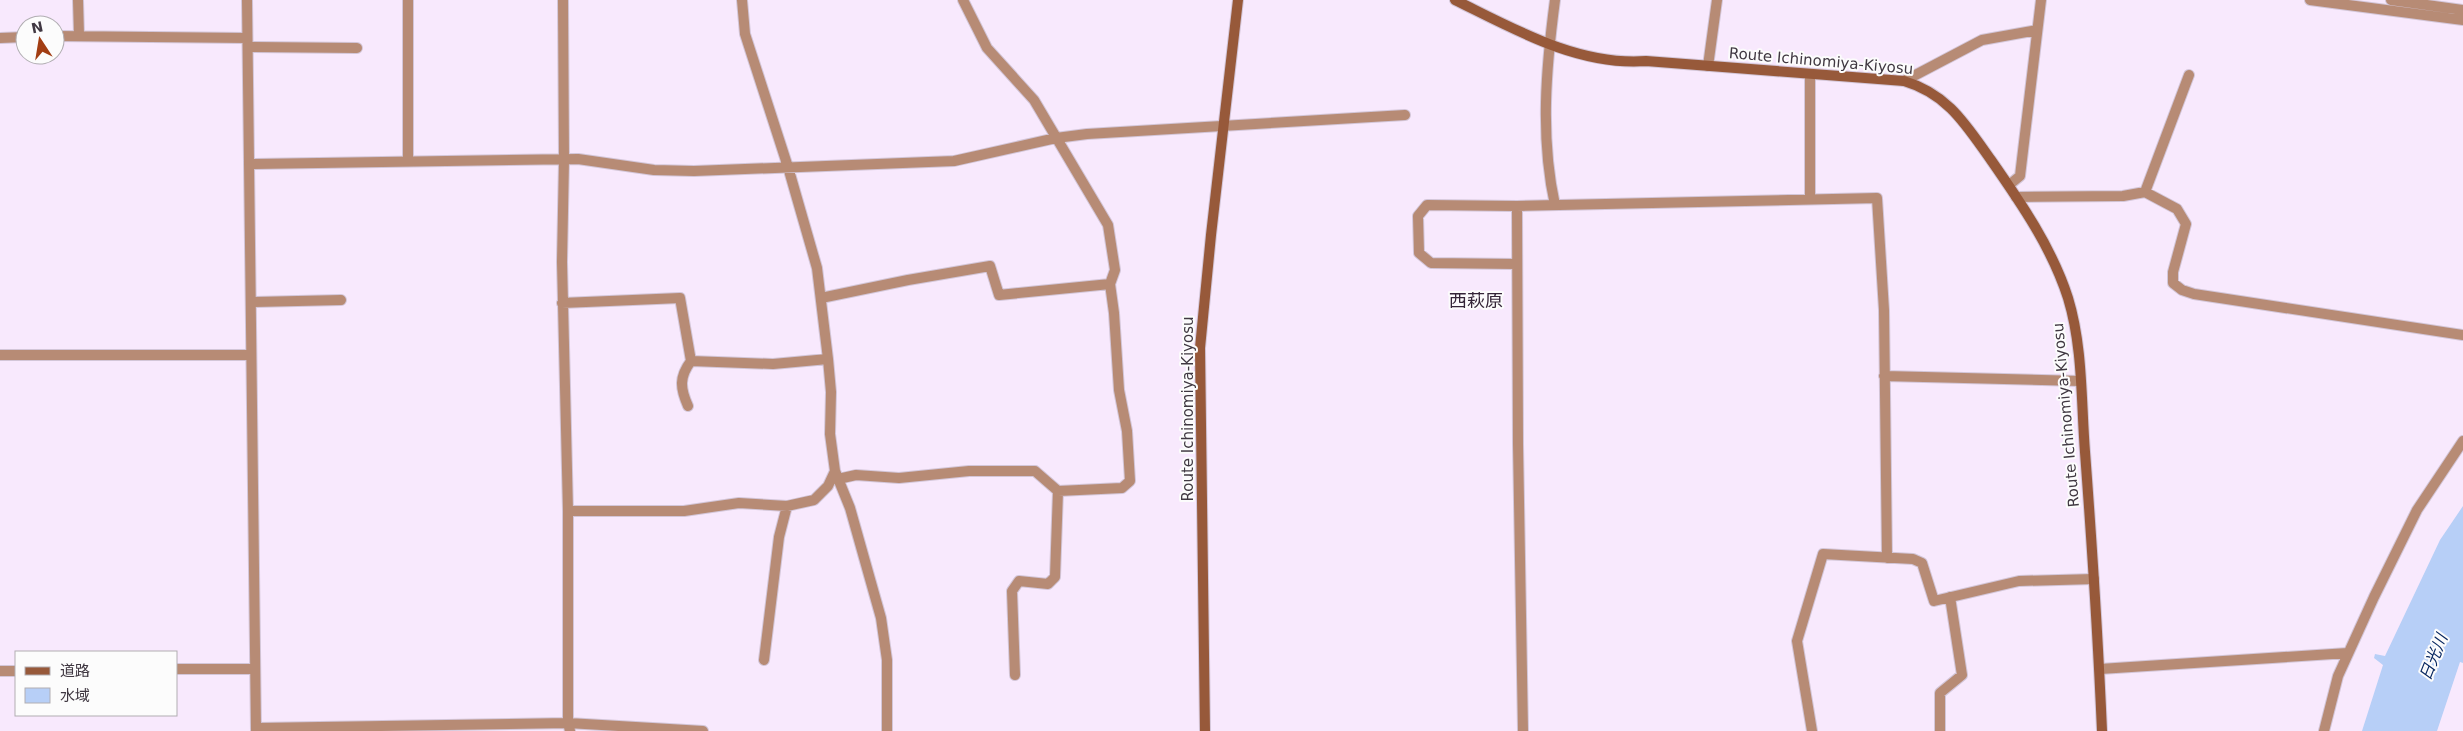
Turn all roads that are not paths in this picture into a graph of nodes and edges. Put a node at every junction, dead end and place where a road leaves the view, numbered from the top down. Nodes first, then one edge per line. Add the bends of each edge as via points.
1 (78, 0) edge
2 (247, 0) edge
3 (408, 0) edge
4 (563, 0) edge
5 (742, 0) edge
6 (963, 0) edge
7 (1238, 0) edge
8 (1455, 0) edge
9 (1555, 0) edge
10 (1717, 0) edge
11 (2041, 0) edge
12 (2310, 0) edge
13 (2391, 0) edge
14 (2367, 4) edge
15 (2463, 10) edge
16 (2463, 20) edge
17 (2038, 30) junction
18 (65, 36) edge
19 (78, 36) junction
20 (15, 37) edge
21 (0, 38) edge
22 (247, 42) junction
23 (1549, 43) junction
24 (357, 48) dead end
25 (1708, 66) junction
26 (1810, 74) junction
27 (2188, 75) dead end
28 (1904, 81) junction
29 (1405, 114) dead end
30 (1223, 124) junction
31 (1056, 138) junction
32 (564, 160) junction
33 (408, 162) junction
34 (250, 164) junction
35 (788, 167) junction
36 (2009, 185) junction
37 (2145, 192) junction
38 (2016, 197) junction
39 (1810, 199) junction
40 (1555, 205) junction
41 (1517, 206) junction
42 (1517, 264) junction
43 (1110, 284) junction
44 (821, 298) junction
45 (341, 300) dead end
46 (251, 302) junction
47 (562, 303) junction
48 (2463, 335) edge
49 (0, 355) edge
50 (251, 355) junction
51 (828, 359) junction
52 (691, 361) junction
53 (1884, 376) junction
54 (2080, 381) junction
55 (688, 406) dead end
56 (2463, 441) edge
57 (836, 475) junction
58 (1058, 491) junction
59 (787, 506) junction
60 (568, 511) junction
61 (1886, 558) junction
62 (2094, 579) junction
63 (1950, 597) junction
64 (2348, 653) junction
65 (764, 660) dead end
66 (255, 669) junction
67 (2100, 669) junction
68 (178, 670) edge
69 (0, 671) edge
70 (15, 671) edge
71 (1015, 675) dead end
72 (569, 727) edge
73 (463, 728) edge
74 (256, 730) edge
75 (703, 731) edge
76 (887, 731) edge
77 (1205, 731) edge
78 (1523, 731) edge
79 (1812, 731) edge
80 (1940, 731) edge
81 (2102, 731) edge
82 (2324, 731) edge

1 - 19 street
2 - 22 street
3 - 33 street
4 - 32 street
5 - 35 street via 745,34
6 - 31 street via 987,48 1034,100
7 - 30 main road, Route Ichinomiya-Kiyosu
8 - 23 main road, Route Ichinomiya-Kiyosu
9 - 23 street
10 - 25 street
11 - 17 street
12 - 14 street
13 - 15 street
14 - 16 street
17 - 28 street via 1982,40
17 - 36 street via 2020,176
18 - 19 street
19 - 22 street
20 - 21 street
22 - 24 street
22 - 34 street
23 - 25 main road, Route Ichinomiya-Kiyosu via 1621,63 1646,61
23 - 40 street via 1546,141
25 - 26 main road, Route Ichinomiya-Kiyosu
26 - 28 main road, Route Ichinomiya-Kiyosu
26 - 39 street
27 - 37 street
28 - 36 main road, Route Ichinomiya-Kiyosu via 1923,86 1945,101
29 - 30 street
30 - 31 street
30 - 77 main road, Route Ichinomiya-Kiyosu via 1200,348
31 - 35 street via 954,161
31 - 43 street via 1108,225 1114,270
32 - 33 street
32 - 35 street via 578,159 654,170
32 - 47 street
33 - 34 street
34 - 46 street
35 - 44 street via 817,268
36 - 38 main road, Route Ichinomiya-Kiyosu
37 - 38 street via 2123,196
37 - 48 street via 2177,209 2186,224 2172,283 2182,290
38 - 54 main road, Route Ichinomiya-Kiyosu via 2045,246 2062,284 2076,332
39 - 40 street
39 - 53 street via 1877,198 1884,310
40 - 41 street
41 - 42 street
41 - 42 street via 1427,205 1418,216 1419,253 1432,263
42 - 78 street
43 - 44 street via 999,295 990,266
43 - 58 street via 1130,480 1122,488
44 - 51 street
45 - 46 street
46 - 50 street
47 - 52 street via 680,298
47 - 60 street
49 - 50 street
50 - 66 street
51 - 52 street via 773,364
51 - 57 street via 830,434
52 - 55 street via 683,372 682,386
53 - 54 street
53 - 61 street
54 - 62 main road, Route Ichinomiya-Kiyosu
56 - 64 street via 2417,510
57 - 58 street via 899,478 969,470 1035,471
57 - 59 street via 814,500
57 - 76 street via 850,508 881,618 887,660
58 - 71 street via 1055,577 1048,584 1019,581 1012,591
59 - 60 street via 739,503 684,511
59 - 65 street via 779,536
60 - 72 street
61 - 63 street via 1913,559 1922,563 1934,601
61 - 79 street via 1823,554 1797,641
62 - 63 street via 2019,581
62 - 67 main road, Route Ichinomiya-Kiyosu
63 - 80 street via 1962,675 1940,692
64 - 67 street
64 - 82 street via 2338,676
66 - 68 street
66 - 74 street
67 - 81 main road, Route Ichinomiya-Kiyosu
69 - 70 street
72 - 73 street
72 - 75 street
73 - 74 street

